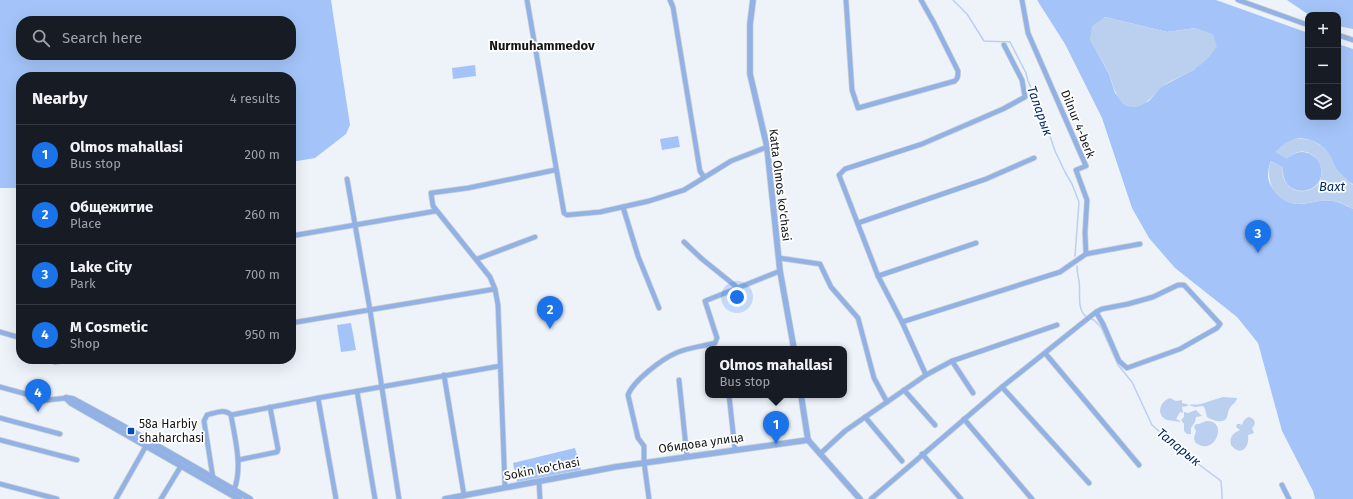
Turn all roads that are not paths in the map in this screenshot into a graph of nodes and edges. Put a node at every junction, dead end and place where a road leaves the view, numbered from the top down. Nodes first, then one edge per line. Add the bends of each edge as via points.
1 (527, 0) edge
2 (670, 0) edge
3 (753, 0) edge
4 (846, 0) edge
5 (921, 0) edge
6 (1022, 0) edge
7 (1238, 0) edge
8 (1305, 24) edge
9 (1341, 36) edge
10 (1353, 40) edge
11 (1004, 45) dead end
12 (767, 147) junction
13 (1034, 158) dead end
14 (555, 170) junction
15 (704, 177) junction
16 (347, 179) dead end
17 (623, 207) junction
18 (436, 211) junction
19 (858, 223) junction
20 (355, 225) junction
21 (296, 235) edge
22 (534, 238) dead end
23 (684, 242) dead end
24 (976, 243) dead end
25 (1140, 244) dead end
26 (1086, 254) junction
27 (779, 258) junction
28 (476, 259) junction
29 (780, 271) junction
30 (878, 276) junction
31 (738, 288) junction
32 (495, 289) junction
33 (659, 308) dead end
34 (370, 310) junction
35 (1096, 312) junction
36 (296, 322) edge
37 (902, 322) junction
38 (1057, 326) dead end
39 (0, 332) edge
40 (16, 337) edge
41 (793, 346) edge
42 (1045, 353) junction
43 (952, 361) junction
44 (500, 366) junction
45 (926, 375) junction
46 (444, 376) junction
47 (679, 380) dead end
48 (0, 387) edge
49 (382, 387) junction
50 (1002, 387) junction
51 (904, 390) junction
52 (357, 391) junction
53 (973, 393) dead end
54 (66, 398) junction
55 (318, 398) junction
56 (729, 398) edge
57 (801, 398) edge
58 (887, 402) junction
59 (270, 407) junction
60 (232, 415) junction
61 (865, 417) junction
62 (0, 418) edge
63 (964, 419) junction
64 (935, 425) dead end
65 (60, 434) dead end
66 (0, 440) edge
67 (808, 440) junction
68 (146, 446) junction
69 (734, 450) junction
70 (820, 454) junction
71 (922, 454) junction
72 (686, 457) junction
73 (77, 460) dead end
74 (238, 460) junction
75 (902, 461) dead end
76 (644, 462) junction
77 (1139, 465) dead end
78 (181, 466) junction
79 (213, 478) junction
80 (539, 482) junction
81 (1089, 483) dead end
82 (0, 484) edge
83 (1282, 485) dead end
84 (505, 487) junction
85 (234, 490) junction
86 (464, 495) junction
87 (57, 499) edge
88 (116, 499) edge
89 (161, 499) edge
90 (239, 499) edge
91 (250, 499) edge
92 (336, 499) edge
93 (375, 499) edge
94 (399, 499) edge
95 (444, 499) edge
96 (540, 499) edge
97 (649, 499) edge
98 (860, 499) edge
99 (871, 499) edge
100 (961, 499) edge
101 (1032, 499) edge
102 (1289, 499) edge

1 - 14 street
2 - 15 street via 700,171
3 - 12 street, Katta Olmos ko'chasi via 750,74
4 - 5 street via 852,90 858,108 957,79 958,71
6 - 26 street, Dilnur 4-berk via 1028,33 1086,166 1076,170 1086,200
7 - 8 street
9 - 10 street
11 - 19 street via 1022,80 1025,97 1004,109 922,144 845,169 839,175
12 - 15 street via 731,161
12 - 27 street, Katta Olmos ko'chasi
13 - 19 street via 986,179
14 - 17 street via 562,212 567,215
14 - 18 street via 431,193 432,206
15 - 17 street via 684,190 649,202
16 - 20 street
17 - 33 street via 638,256
18 - 20 street
18 - 28 street
19 - 30 street
20 - 21 street
20 - 34 street
22 - 28 street
23 - 31 street
24 - 30 street
25 - 26 street
26 - 37 street via 1060,272
27 - 29 street, Katta Olmos ko'chasi
27 - 58 street via 820,264 831,287 858,318 874,378
28 - 32 street via 490,277
29 - 31 street
29 - 41 street, Katta Olmos ko'chasi
30 - 37 street
31 - 76 street via 705,301 717,338 715,343 676,352 642,375 629,391 638,438 644,446
32 - 34 street
32 - 44 street
34 - 36 street
34 - 49 street
35 - 35 street via 1153,297 1178,285 1184,285 1220,324 1180,350 1127,368 1119,361
35 - 42 street
37 - 45 street
38 - 43 street
39 - 40 street
42 - 50 street
42 - 77 street
43 - 45 street
43 - 53 street
44 - 46 street
44 - 84 street
45 - 51 street
46 - 49 street
46 - 86 street
47 - 72 street
48 - 54 street via 48,400
49 - 52 street
49 - 94 street
50 - 63 street
50 - 81 street
51 - 58 street
51 - 64 street
52 - 55 street
52 - 93 street
54 - 68 street via 71,404
54 - 79 street via 73,399 121,425
55 - 59 street
55 - 92 street
56 - 69 street
57 - 67 street
58 - 61 street
59 - 60 street
59 - 74 street via 277,452
60 - 74 street
60 - 79 street via 225,411 204,417
61 - 70 street via 845,430
61 - 75 street
62 - 65 street
63 - 71 street
63 - 101 street
66 - 73 street
67 - 69 street, Обидова улица
67 - 70 street
68 - 78 street
68 - 88 street
69 - 72 street, Обидова улица
70 - 98 street
71 - 99 street
71 - 100 street
72 - 76 street, Обидова улица
74 - 85 street via 238,479
76 - 80 street, Sokin ko'chasi
76 - 97 street
78 - 89 street
78 - 90 street
79 - 85 street
80 - 84 street, Sokin ko'chasi
80 - 96 street
82 - 87 street
83 - 102 street
84 - 86 street, Sokin ko'chasi
85 - 91 street
86 - 95 street, Sokin ko'chasi

